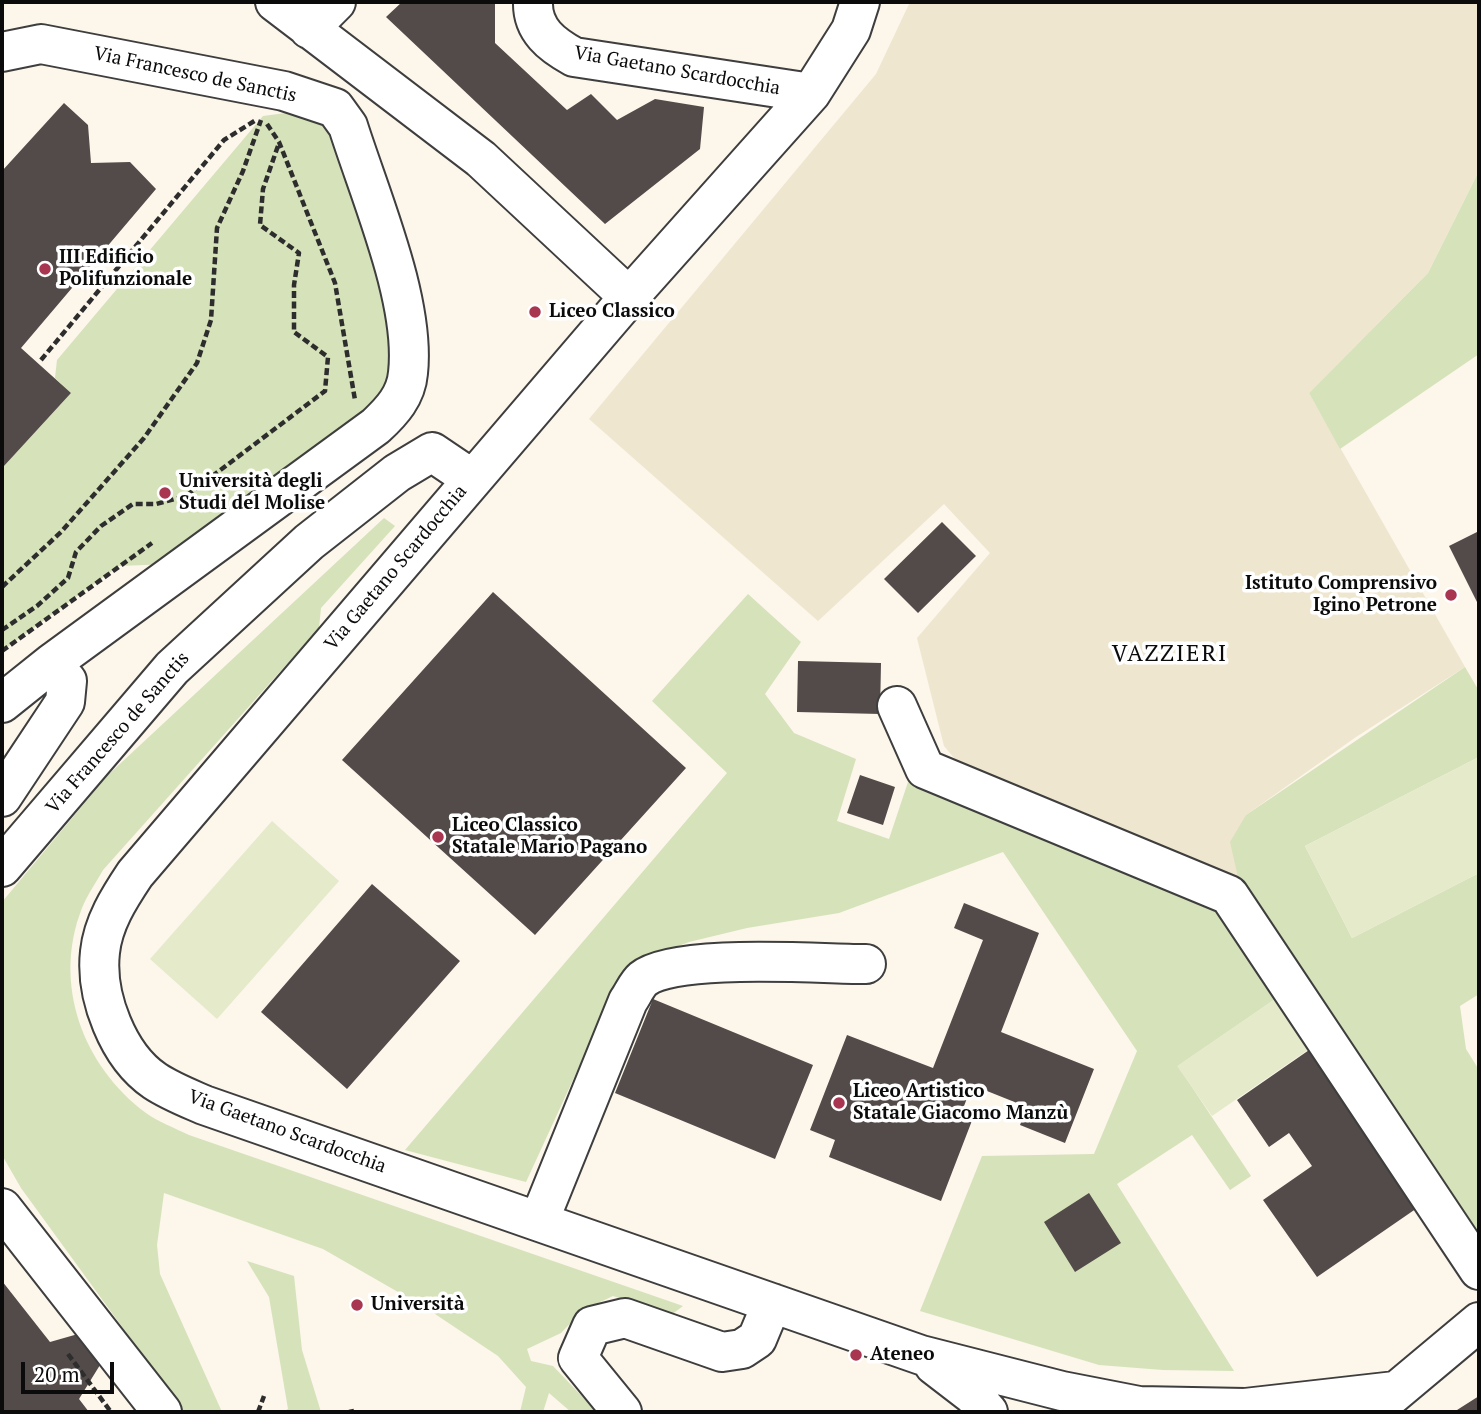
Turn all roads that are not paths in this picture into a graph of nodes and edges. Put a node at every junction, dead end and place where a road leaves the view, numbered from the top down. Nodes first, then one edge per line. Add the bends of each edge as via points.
1 (275, 2) edge
2 (336, 2) edge
3 (533, 2) edge
4 (860, 2) edge
5 (309, 29) junction
6 (2, 52) edge
7 (811, 93) junction
8 (629, 297) junction
9 (472, 479) junction
10 (52, 663) junction
11 (2, 703) edge
12 (897, 706) dead end
13 (2, 797) edge
14 (2, 867) edge
15 (866, 964) dead end
16 (2, 1208) edge
17 (539, 1222) junction
18 (1479, 1270) edge
19 (772, 1303) junction
20 (1479, 1322) edge
21 (921, 1355) junction
22 (997, 1374) junction
23 (1383, 1402) edge
24 (162, 1412) edge
25 (622, 1412) edge
26 (988, 1412) edge
27 (1030, 1412) edge

1 - 5 street
2 - 5 street
3 - 7 street, Via Gaetano Scardocchia via 533,12 548,42 575,57
4 - 7 street, Via Gaetano Scardocchia via 851,30
5 - 8 street via 481,159
6 - 10 street, Via Francesco de Sanctis via 41,44 284,91 335,108 348,125 408,316 408,375 396,407
7 - 8 street, Via Gaetano Scardocchia
8 - 9 street, Via Gaetano Scardocchia
9 - 14 street, Via Francesco de Sanctis via 432,452 397,473 309,542 172,668
9 - 17 street, Via Gaetano Scardocchia via 135,874 113,907 100,952 103,1004 121,1044 154,1081 204,1105
10 - 11 street, Via Francesco de Sanctis
10 - 13 street via 67,681 65,702
12 - 18 street via 925,769 1230,895
15 - 17 street via 702,964 670,967 643,979 628,1001
16 - 24 street
17 - 19 street, Via Gaetano Scardocchia
19 - 21 street, Via Gaetano Scardocchia
19 - 25 street via 757,1339 742,1349 722,1352 625,1318 592,1326 578,1358
20 - 23 street
21 - 22 street, Via Gaetano Scardocchia
21 - 26 street, Via Gaetano Scardocchia
22 - 23 street, Via Gaetano Scardocchia via 1139,1406 1245,1408
22 - 27 street

